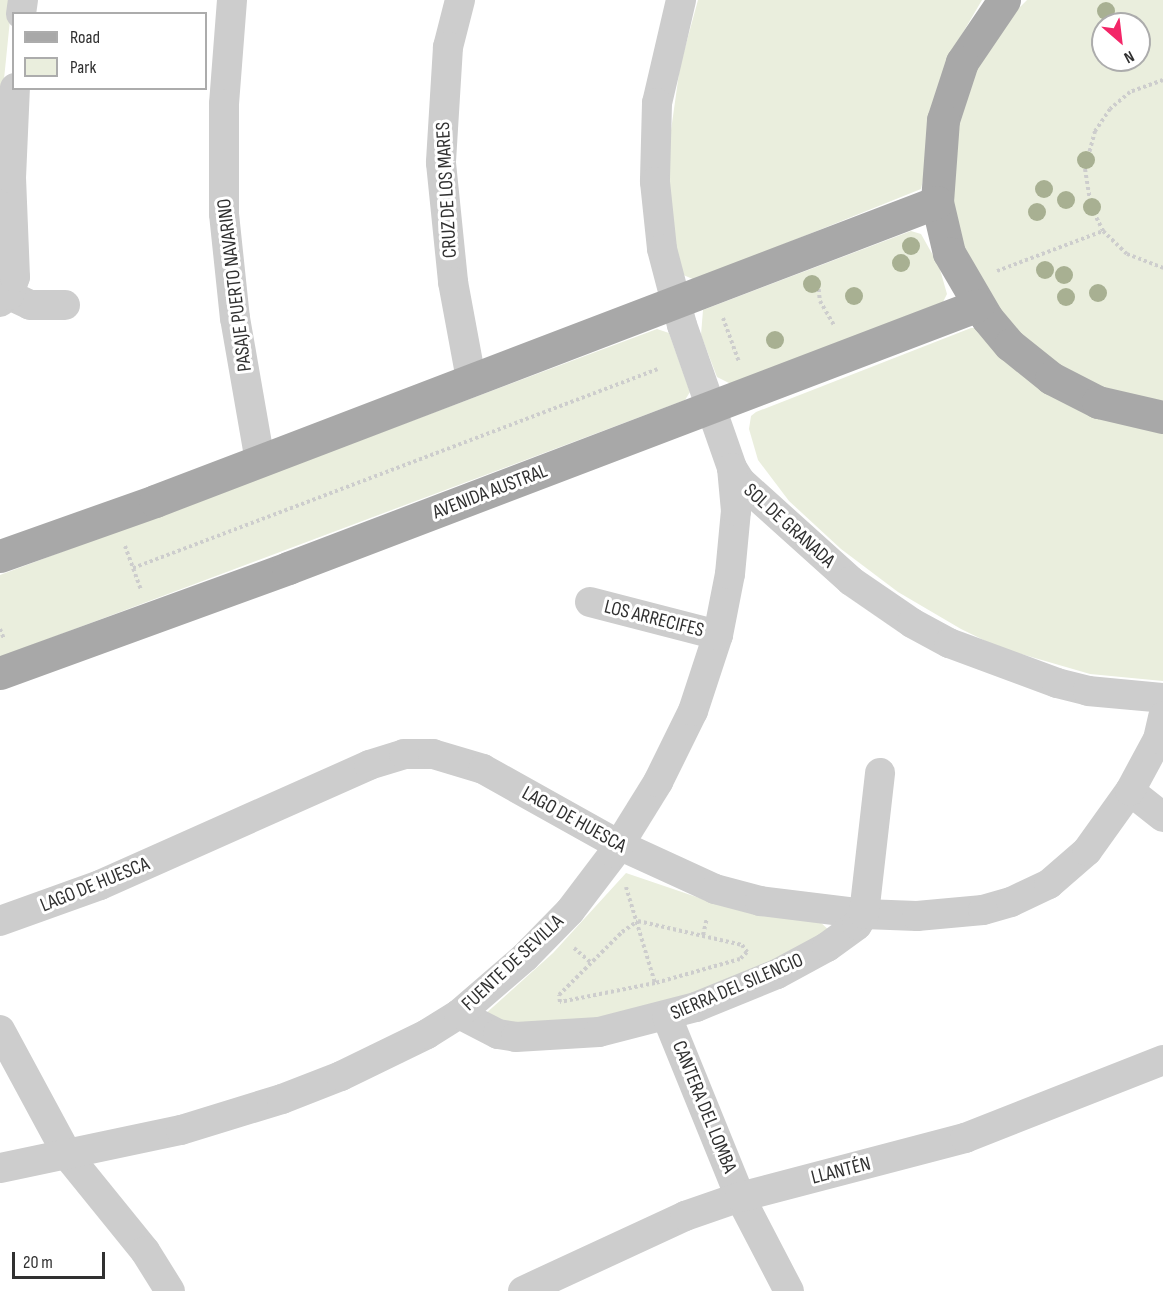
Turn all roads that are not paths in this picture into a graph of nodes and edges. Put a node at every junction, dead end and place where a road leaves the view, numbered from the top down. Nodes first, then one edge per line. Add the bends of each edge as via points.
1 (226, 0) edge
2 (232, 0) edge
3 (460, 0) edge
4 (681, 0) edge
5 (1004, 0) edge
6 (15, 90) edge
7 (937, 202) junction
8 (971, 295) junction
9 (5, 298) edge
10 (675, 302) junction
11 (65, 305) dead end
12 (471, 379) junction
13 (713, 407) junction
14 (1163, 417) edge
15 (260, 461) junction
16 (732, 468) junction
17 (0, 556) edge
18 (590, 602) dead end
19 (718, 635) junction
20 (0, 673) edge
21 (1163, 698) edge
22 (1163, 717) edge
23 (880, 773) dead end
24 (1130, 791) junction
25 (1163, 817) edge
26 (618, 845) junction
27 (864, 914) junction
28 (0, 921) edge
29 (459, 1014) junction
30 (668, 1017) junction
31 (0, 1030) edge
32 (1163, 1060) edge
33 (68, 1156) junction
34 (0, 1168) edge
35 (740, 1197) junction
36 (170, 1291) edge
37 (523, 1291) edge
38 (789, 1291) edge

1 - 2 street
2 - 15 street, PASAJE PUERTO NAVARINO via 224,104 224,214 235,318
3 - 12 street, CRUZ DE LOS MARES via 448,47 441,163 450,258
4 - 10 street, SOL DE GRANADA via 665,62 655,142 662,249
5 - 7 main road via 972,44 948,100 939,141
6 - 9 street via 11,178 16,261
7 - 8 main road via 949,253
7 - 10 main road
8 - 13 main road, AVENIDA AUSTRAL
8 - 14 main road via 1010,345 1051,378 1098,402
9 - 11 street via 30,305
10 - 12 main road
10 - 13 street, SOL DE GRANADA
12 - 15 main road
13 - 16 street, SOL DE GRANADA
13 - 20 main road, AVENIDA AUSTRAL
15 - 17 main road
16 - 19 street, FUENTE DE SEVILLA via 736,511
16 - 21 street, SOL DE GRANADA via 755,497 850,581 948,643 1056,683 1088,691
18 - 19 street, LOS ARRECIFES
19 - 26 street, FUENTE DE SEVILLA via 707,675 677,747
22 - 24 street, LAGO DE HUESCA via 1158,739
23 - 27 street
24 - 25 street
24 - 27 street, LAGO DE HUESCA via 1087,850 1049,884 1026,897 968,913
26 - 27 street, LAGO DE HUESCA via 715,889 760,901
26 - 28 street, LAGO DE HUESCA via 483,769 433,754 404,754 369,765 100,885
26 - 29 street, FUENTE DE SEVILLA via 553,930
27 - 30 street, SIERRA DEL SILENCIO via 846,935 804,960
29 - 30 street, SIERRA DEL SILENCIO via 498,1034 528,1037 599,1032
29 - 33 street, FUENTE DE SEVILLA via 394,1051 282,1099 162,1135
30 - 35 street, CANTERA DEL LOMBA
31 - 33 street
32 - 35 street, LLANTÉN via 965,1138
33 - 34 street, FUENTE DE SEVILLA
33 - 36 street via 145,1251
35 - 37 street, LLANTÉN via 646,1232
35 - 38 street, CANTERA DEL LOMBA

